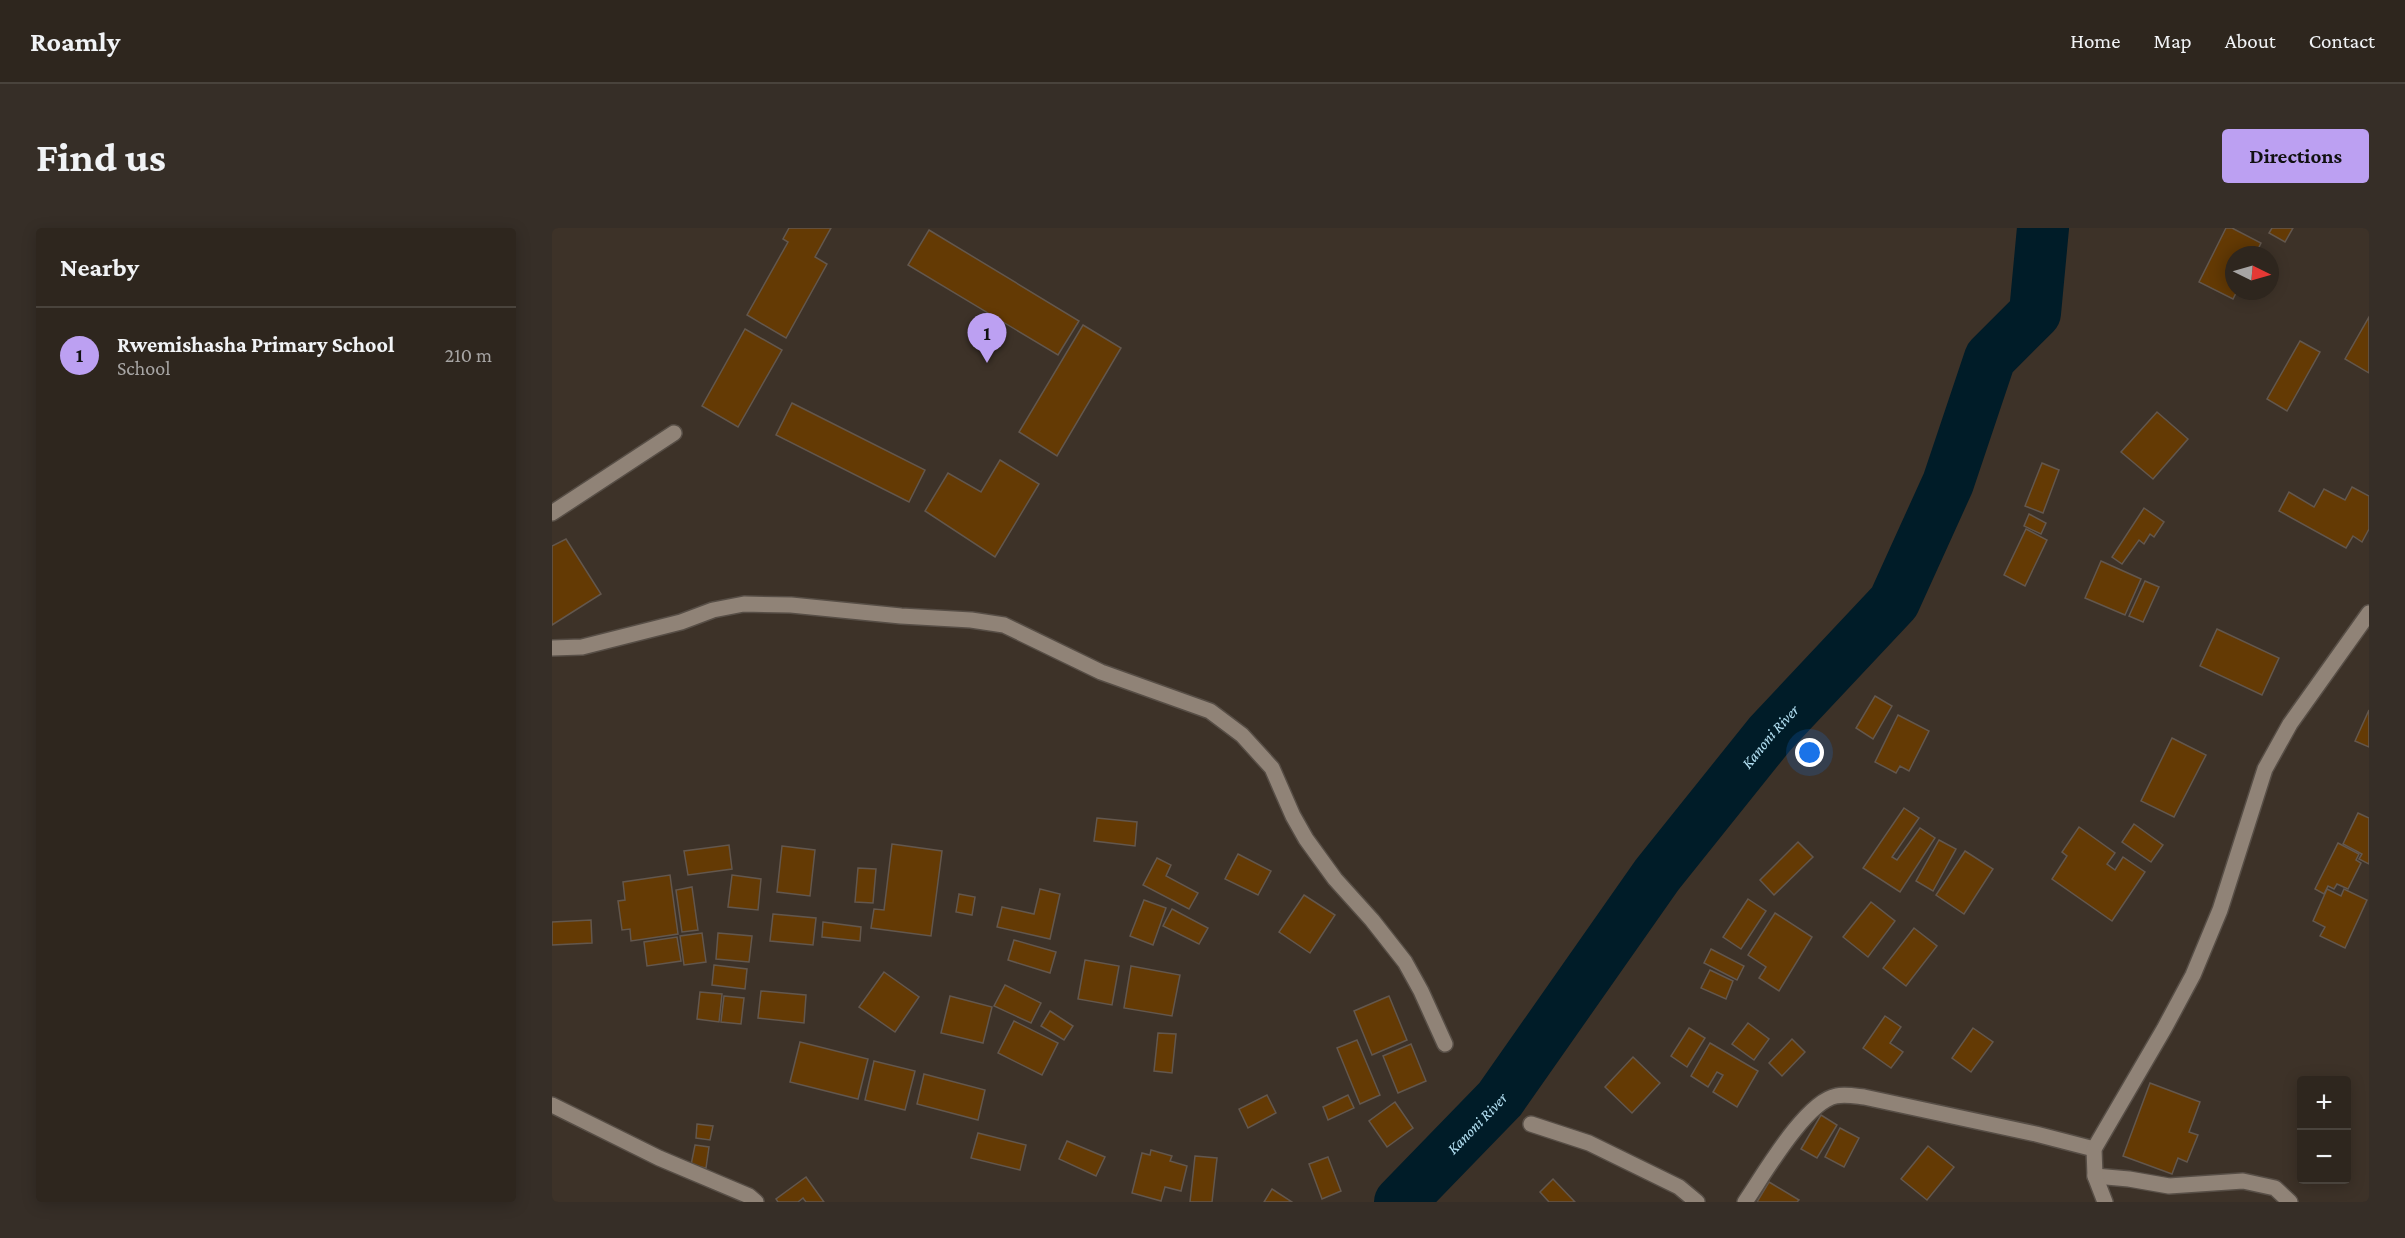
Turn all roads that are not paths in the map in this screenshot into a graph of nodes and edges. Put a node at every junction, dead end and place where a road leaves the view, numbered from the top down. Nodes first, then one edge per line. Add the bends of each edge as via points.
1 (674, 434) dead end
2 (552, 513) edge
3 (2369, 613) edge
4 (552, 648) edge
5 (1446, 1044) dead end
6 (552, 1105) edge
7 (1532, 1124) dead end
8 (2094, 1149) junction
9 (2095, 1176) junction
10 (756, 1202) edge
11 (1697, 1202) edge
12 (1745, 1202) edge
13 (2105, 1202) edge
14 (2290, 1202) edge

1 - 2 street
3 - 8 street via 2290,723 2265,769 2220,910 2193,975
4 - 5 street via 582,647 744,604 971,620 1004,625 1101,672 1210,711 1242,735 1272,768 1306,839 1405,963
6 - 10 street
7 - 11 street via 1589,1143 1679,1187
8 - 9 street
8 - 12 street via 1864,1097 1835,1096 1799,1124
9 - 13 street
9 - 14 street via 2169,1186 2243,1181 2275,1188

